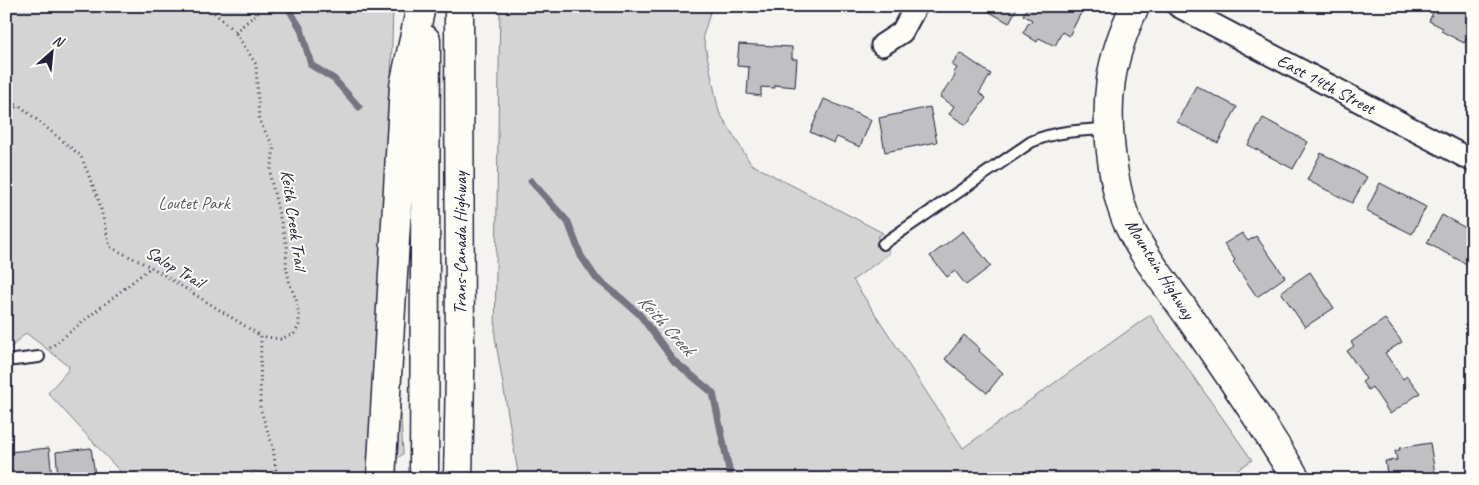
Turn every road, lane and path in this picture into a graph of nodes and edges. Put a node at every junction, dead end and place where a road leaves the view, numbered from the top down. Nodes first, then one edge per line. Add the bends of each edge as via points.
1 (207, 6) edge
2 (266, 6) edge
3 (421, 6) edge
4 (426, 6) edge
5 (460, 6) edge
6 (916, 6) edge
7 (1135, 6) edge
8 (1178, 6) edge
9 (235, 32) junction
10 (882, 45) dead end
11 (6, 102) edge
12 (20, 106) junction
13 (6, 110) edge
14 (1108, 129) junction
15 (1473, 162) edge
16 (883, 244) dead end
17 (151, 267) junction
18 (262, 336) junction
19 (38, 357) joint
20 (6, 361) edge
21 (277, 479) edge
22 (382, 479) edge
23 (424, 479) edge
24 (458, 479) edge
25 (1296, 479) edge

1 - 9 path, Keith Creek Trail
2 - 9 path
3 - 22 main road via 404,86
4 - 23 main road, Trans-Canada Highway
5 - 24 main road, Trans-Canada Highway
6 - 10 street via 902,32
7 - 14 main road, Mountain Highway via 1116,50 1110,77
8 - 15 street, East 14th Street
9 - 18 path, Keith Creek Trail via 256,64 259,120 274,148 270,176 287,247 286,266 299,314 299,326 294,334 280,339
11 - 12 path, Salop Trail
12 - 13 path
12 - 17 path, Salop Trail via 81,156 99,201 110,247
14 - 16 lane via 1055,134 1031,142
14 - 25 main road, Mountain Highway via 1116,188 1129,226 1248,401
17 - 18 path, Salop Trail
17 - 19 path
18 - 21 path via 260,408 273,447
19 - 20 lane

